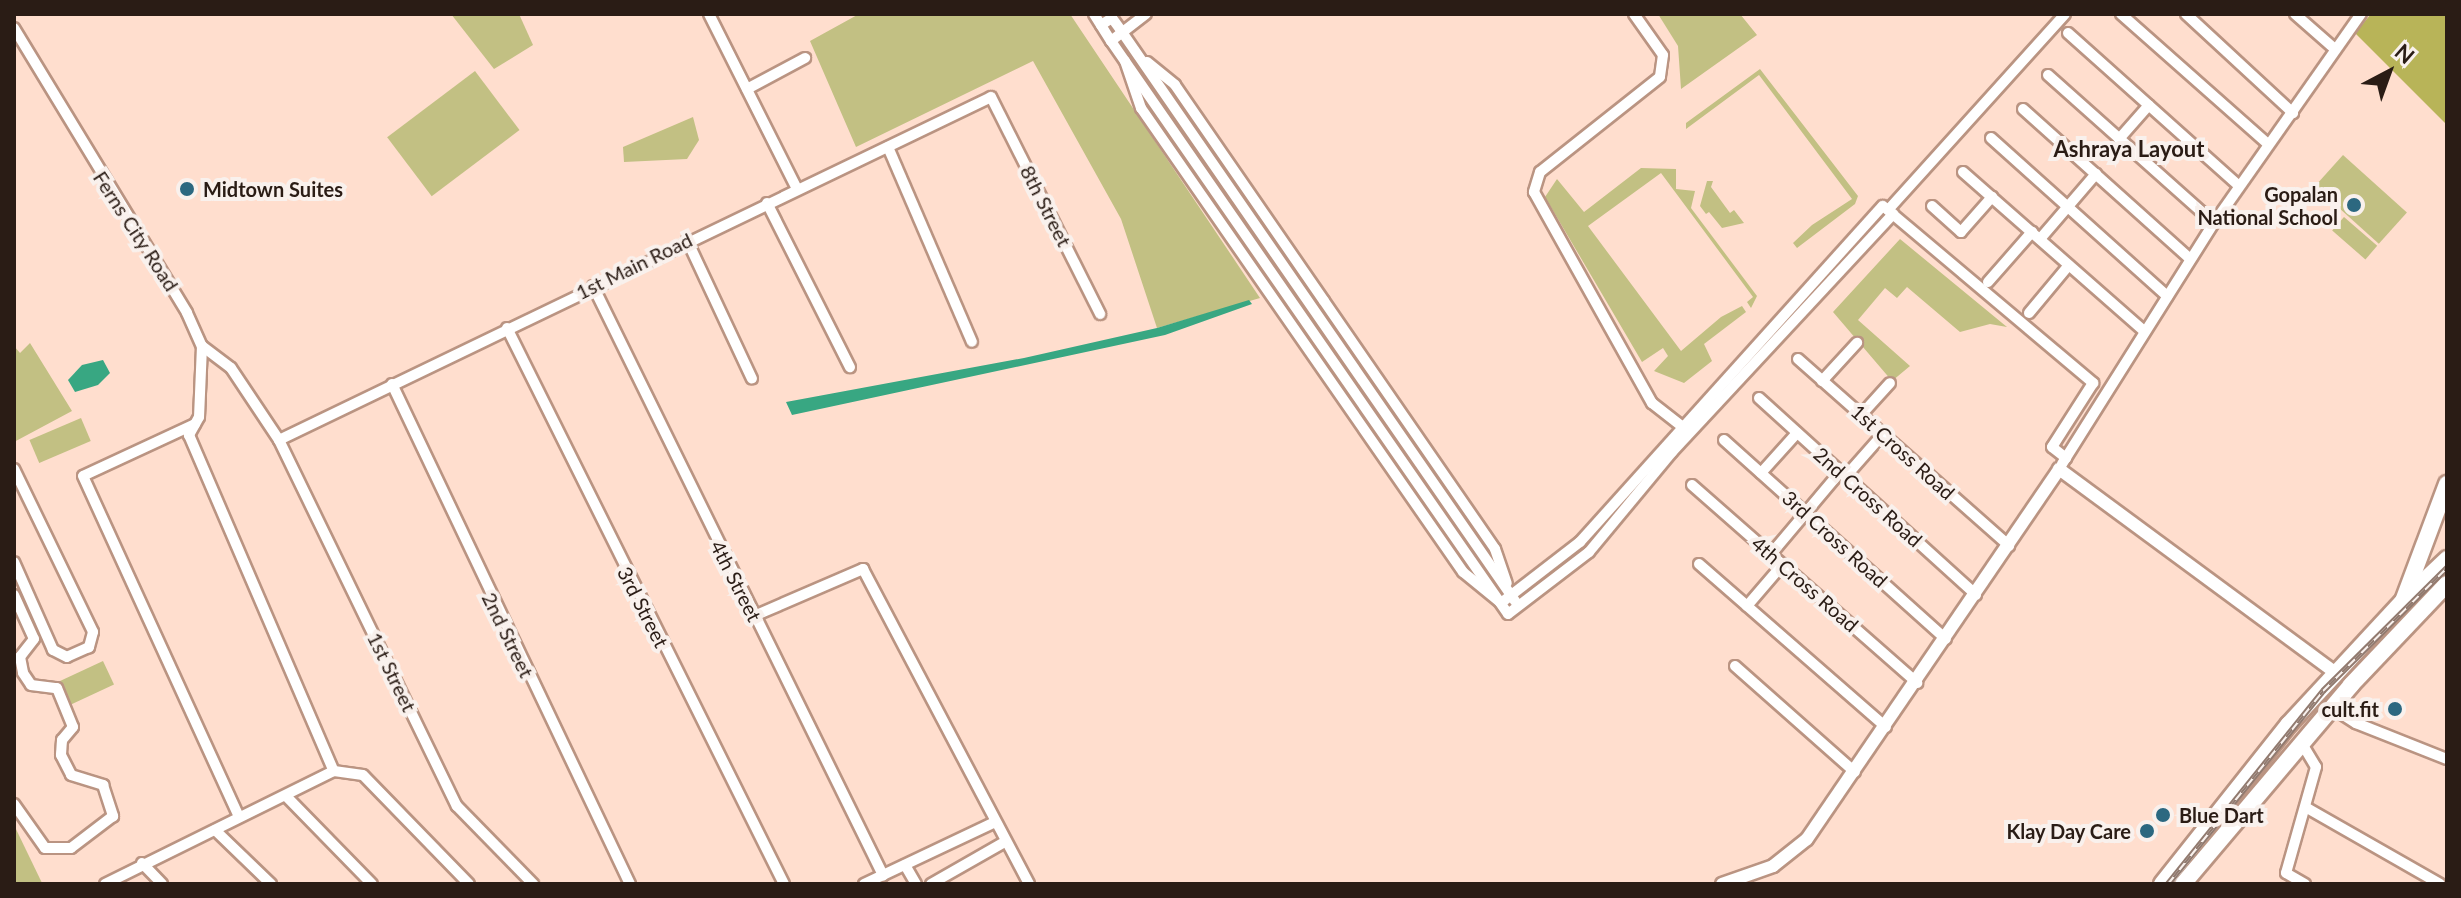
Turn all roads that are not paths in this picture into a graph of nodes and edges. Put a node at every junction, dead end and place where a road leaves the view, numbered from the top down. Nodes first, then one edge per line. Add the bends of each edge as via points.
1 (709, 14) edge
2 (1094, 14) edge
3 (1146, 14) edge
4 (1634, 14) edge
5 (2065, 14) edge
6 (2121, 14) edge
7 (2186, 14) edge
8 (2295, 14) edge
9 (2361, 14) edge
10 (1112, 15) edge
11 (1101, 25) junction
12 (14, 28) edge
13 (1122, 32) junction
14 (2068, 33) dead end
15 (1111, 41) junction
16 (2335, 49) junction
17 (1136, 53) junction
18 (805, 58) dead end
19 (1125, 61) junction
20 (2048, 75) dead end
21 (747, 89) junction
22 (991, 97) joint
23 (2149, 105) junction
24 (2023, 109) dead end
25 (2293, 113) junction
26 (1991, 138) dead end
27 (2119, 139) junction
28 (2268, 144) junction
29 (888, 147) junction
30 (1963, 172) dead end
31 (2096, 174) junction
32 (2239, 186) junction
33 (797, 189) junction
34 (1992, 197) junction
35 (767, 203) junction
36 (1932, 206) dead end
37 (2067, 207) junction
38 (1888, 210) junction
39 (2214, 223) junction
40 (2036, 236) junction
41 (687, 240) junction
42 (2190, 259) junction
43 (2069, 265) junction
44 (1988, 282) dead end
45 (593, 286) junction
46 (2167, 296) junction
47 (2029, 313) dead end
48 (1100, 314) dead end
49 (507, 328) junction
50 (2144, 331) junction
51 (972, 342) dead end
52 (1857, 343) dead end
53 (202, 346) junction
54 (1798, 359) dead end
55 (850, 367) dead end
56 (752, 379) dead end
57 (1822, 381) junction
58 (1890, 383) dead end
59 (392, 384) junction
60 (1759, 398) dead end
61 (1861, 415) junction
62 (195, 424) junction
63 (269, 425) joint
64 (1681, 426) junction
65 (1797, 433) junction
66 (1883, 434) junction
67 (279, 440) junction
68 (1724, 440) dead end
69 (2062, 463) junction
70 (14, 469) edge
71 (1761, 473) junction
72 (1843, 474) junction
73 (2447, 484) edge
74 (1692, 485) dead end
75 (1806, 513) junction
76 (2009, 546) junction
77 (1771, 554) junction
78 (2447, 559) edge
79 (14, 562) edge
80 (1699, 564) dead end
81 (1783, 564) junction
82 (2447, 584) edge
83 (14, 595) edge
84 (1976, 595) junction
85 (1512, 596) junction
86 (2403, 601) junction
87 (1501, 603) junction
88 (1747, 606) junction
89 (1519, 607) junction
90 (36, 611) junction
91 (2415, 615) junction
92 (754, 616) junction
93 (24, 618) junction
94 (1946, 639) junction
95 (1735, 666) dead end
96 (2336, 673) junction
97 (1917, 683) junction
98 (2331, 707) junction
99 (1886, 727) junction
100 (2301, 742) junction
101 (2447, 759) edge
102 (334, 771) junction
103 (1855, 772) junction
104 (286, 796) junction
105 (14, 804) edge
106 (2307, 808) junction
107 (239, 817) junction
108 (993, 823) junction
109 (215, 830) junction
110 (1003, 843) junction
111 (142, 863) junction
112 (905, 865) junction
113 (883, 875) junction
114 (456, 879) edge
115 (105, 884) edge
116 (162, 884) edge
117 (271, 884) edge
118 (372, 884) edge
119 (469, 884) edge
120 (533, 884) edge
121 (630, 884) edge
122 (784, 884) edge
123 (864, 884) edge
124 (916, 884) edge
125 (931, 884) edge
126 (1029, 884) edge
127 (1722, 884) edge
128 (2162, 884) edge
129 (2183, 884) edge
130 (2305, 884) edge
131 (2440, 884) edge

1 - 21 street
2 - 11 street
3 - 13 street
4 - 64 street via 1663,55 1660,77 1540,172 1534,192 1652,403
5 - 38 street
6 - 28 street
7 - 25 street
8 - 16 street
9 - 16 street
10 - 11 street
10 - 13 street
11 - 15 street
12 - 53 street, Ferns City Road
13 - 15 street
13 - 17 street
14 - 23 street
15 - 19 street
16 - 25 street
17 - 85 street
17 - 85 street via 1175,85 1495,549
18 - 21 street
19 - 87 street
19 - 87 street via 1141,108 1381,454 1463,572
20 - 27 street
21 - 33 street
22 - 29 street, 1st Main Road
22 - 48 street, 8th Street
23 - 27 street
23 - 32 street
24 - 31 street
25 - 28 street
26 - 37 street
27 - 39 street
28 - 32 street
29 - 33 street, 1st Main Road
29 - 51 street
30 - 34 street
31 - 37 street
31 - 42 street
32 - 39 street
33 - 35 street, 1st Main Road
34 - 36 street via 1961,232
34 - 40 street
35 - 41 street, 1st Main Road
35 - 55 street
37 - 40 street
37 - 46 street
38 - 64 street
38 - 69 street via 2093,383 2052,447
38 - 89 street via 1589,552
39 - 42 street
40 - 43 street
40 - 44 street
41 - 45 street, 1st Main Road
41 - 56 street
42 - 46 street
43 - 47 street
43 - 50 street
45 - 49 street, 1st Main Road
45 - 92 street, 4th Street
46 - 50 street
49 - 59 street, 1st Main Road
49 - 122 street, 3rd Street
50 - 69 street
52 - 57 street
53 - 62 street via 204,375
53 - 63 street, Ferns City Road via 231,368
54 - 57 street, 1st Cross Road
57 - 61 street, 1st Cross Road
58 - 61 street
59 - 67 street, 1st Main Road
59 - 121 street, 2nd Street
60 - 65 street, 2nd Cross Road
61 - 66 street, 1st Cross Road
62 - 102 street via 189,435
62 - 107 street via 83,476
63 - 67 street, 1st Street
64 - 85 street via 1580,542
65 - 71 street
65 - 72 street, 2nd Cross Road
66 - 72 street
66 - 76 street, 1st Cross Road
67 - 120 street, 1st Street via 457,806
68 - 71 street, 3rd Cross Road
69 - 76 street
69 - 96 street
70 - 90 street via 93,639 89,647 60,656
71 - 75 street, 3rd Cross Road
72 - 75 street
72 - 84 street, 2nd Cross Road
73 - 86 main road
74 - 77 street, 4th Cross Road
75 - 77 street
75 - 94 street, 3rd Cross Road
76 - 84 street
77 - 81 street, 4th Cross Road
78 - 86 main road
79 - 90 street
80 - 88 street
81 - 88 street
81 - 97 street, 4th Cross Road
82 - 91 main road
83 - 93 street
84 - 94 street
85 - 87 street
85 - 89 street
86 - 91 main road
86 - 96 main road
87 - 89 street via 1508,614
88 - 99 street
90 - 93 street
91 - 98 main road
92 - 108 street via 863,569
92 - 113 street, 4th Street
93 - 105 street via 34,639 20,657 23,673 31,685 57,688 73,727 62,740 61,755 71,775 103,785 113,816 71,848 45,848
94 - 97 street
95 - 103 street
96 - 128 main road via 2215,812
97 - 99 street
98 - 100 main road
98 - 101 street via 2356,723
99 - 103 street
100 - 106 street via 2316,767
100 - 129 main road
102 - 104 street
102 - 114 street via 363,775
103 - 127 street via 1793,854
104 - 107 street
104 - 118 street
106 - 130 street via 2286,873
106 - 131 street
107 - 109 street
108 - 110 street
108 - 112 street
109 - 111 street
109 - 117 street
110 - 125 street
110 - 126 street
111 - 115 street
111 - 116 street
112 - 113 street
112 - 124 street
113 - 123 street
114 - 119 street

